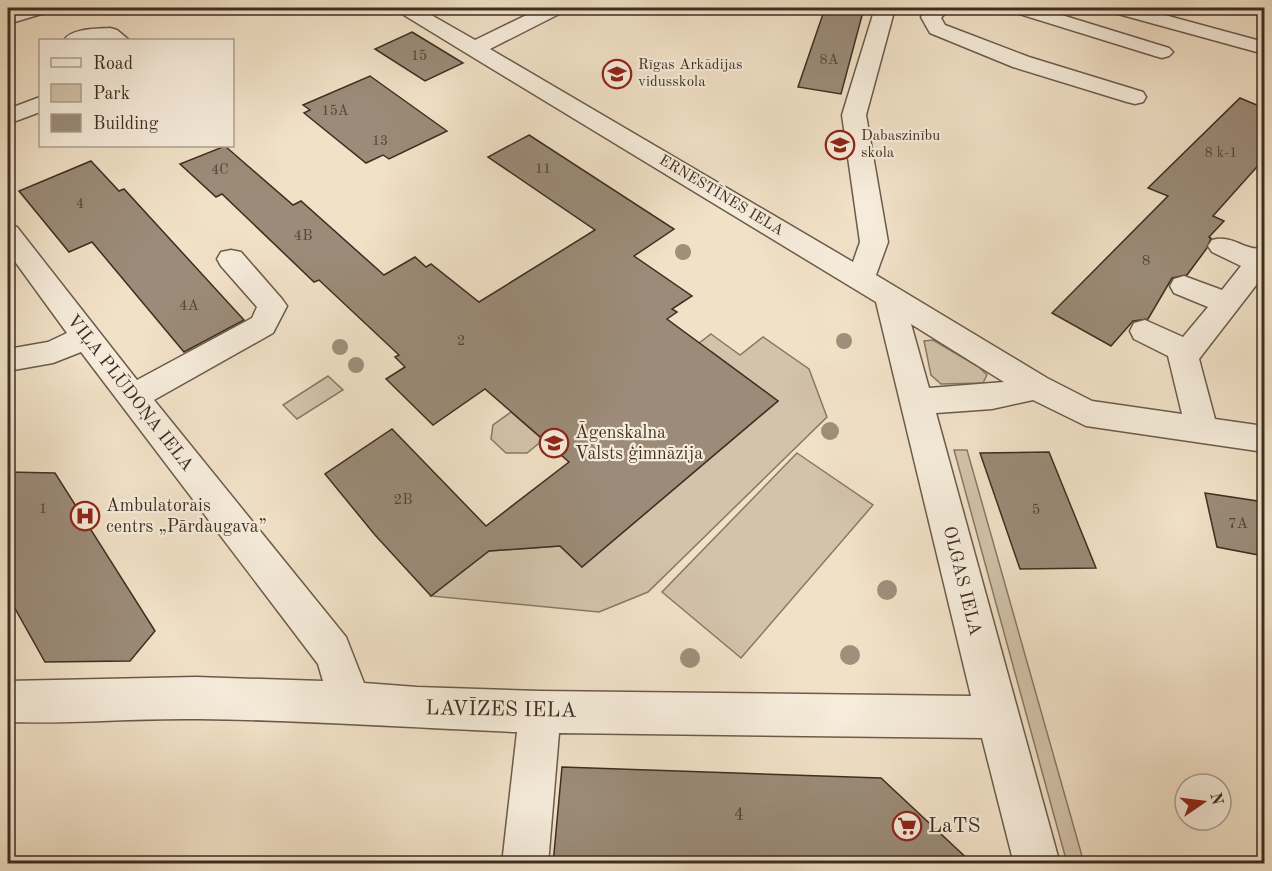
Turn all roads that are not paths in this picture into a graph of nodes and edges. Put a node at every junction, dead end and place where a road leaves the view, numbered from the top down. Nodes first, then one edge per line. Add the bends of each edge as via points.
1 (41, 8) edge
2 (406, 8) edge
3 (556, 8) edge
4 (885, 8) edge
5 (940, 8) edge
6 (1020, 8) edge
7 (1118, 8) edge
8 (8, 18) edge
9 (528, 21) junction
10 (1179, 24) junction
11 (546, 31) dead end
12 (77, 39) edge
13 (118, 39) edge
14 (1264, 48) edge
15 (473, 49) junction
16 (1153, 67) junction
17 (39, 104) edge
18 (8, 117) edge
19 (8, 233) edge
20 (1221, 246) dead end
21 (231, 259) dead end
22 (1262, 260) edge
23 (861, 279) junction
24 (1184, 286) dead end
25 (890, 299) junction
26 (1227, 303) junction
27 (1145, 331) dead end
28 (86, 337) junction
29 (1187, 352) junction
30 (8, 360) edge
31 (1036, 387) junction
32 (133, 397) junction
33 (918, 401) junction
34 (1202, 430) junction
35 (1264, 438) edge
36 (8, 702) edge
37 (347, 702) junction
38 (540, 712) junction
39 (996, 717) junction
40 (525, 864) edge
41 (1037, 864) edge

1 - 8 street
2 - 15 street, ERNESTĪNES IELA
3 - 9 street
4 - 23 street via 854,115 874,242
5 - 16 street via 931,17 937,29 1133,100
6 - 16 street
7 - 10 street
9 - 11 street
9 - 15 street
10 - 14 street
10 - 16 street
12 - 13 street via 110,34
15 - 23 street, ERNESTĪNES IELA
17 - 18 street
19 - 28 street, VIĻA PLŪDOŅA IELA
20 - 22 street
21 - 32 street via 272,306 263,325
22 - 26 street
23 - 25 street, ERNESTĪNES IELA
24 - 26 street
25 - 31 street, ERNESTĪNES IELA
25 - 33 street, OLGAS IELA
26 - 29 street
27 - 29 street
28 - 30 street via 53,352
28 - 32 street, VIĻA PLŪDOŅA IELA
29 - 34 street via 1183,357
31 - 33 street via 990,398
31 - 34 street, ERNESTĪNES IELA via 1086,413
32 - 37 street, VIĻA PLŪDOŅA IELA via 332,651 342,674
33 - 39 street, OLGAS IELA
34 - 35 street, ERNESTĪNES IELA
36 - 37 street, LAVĪZES IELA via 196,698
37 - 38 street, LAVĪZES IELA
38 - 39 street, LAVĪZES IELA
38 - 40 street
39 - 41 street, OLGAS IELA

